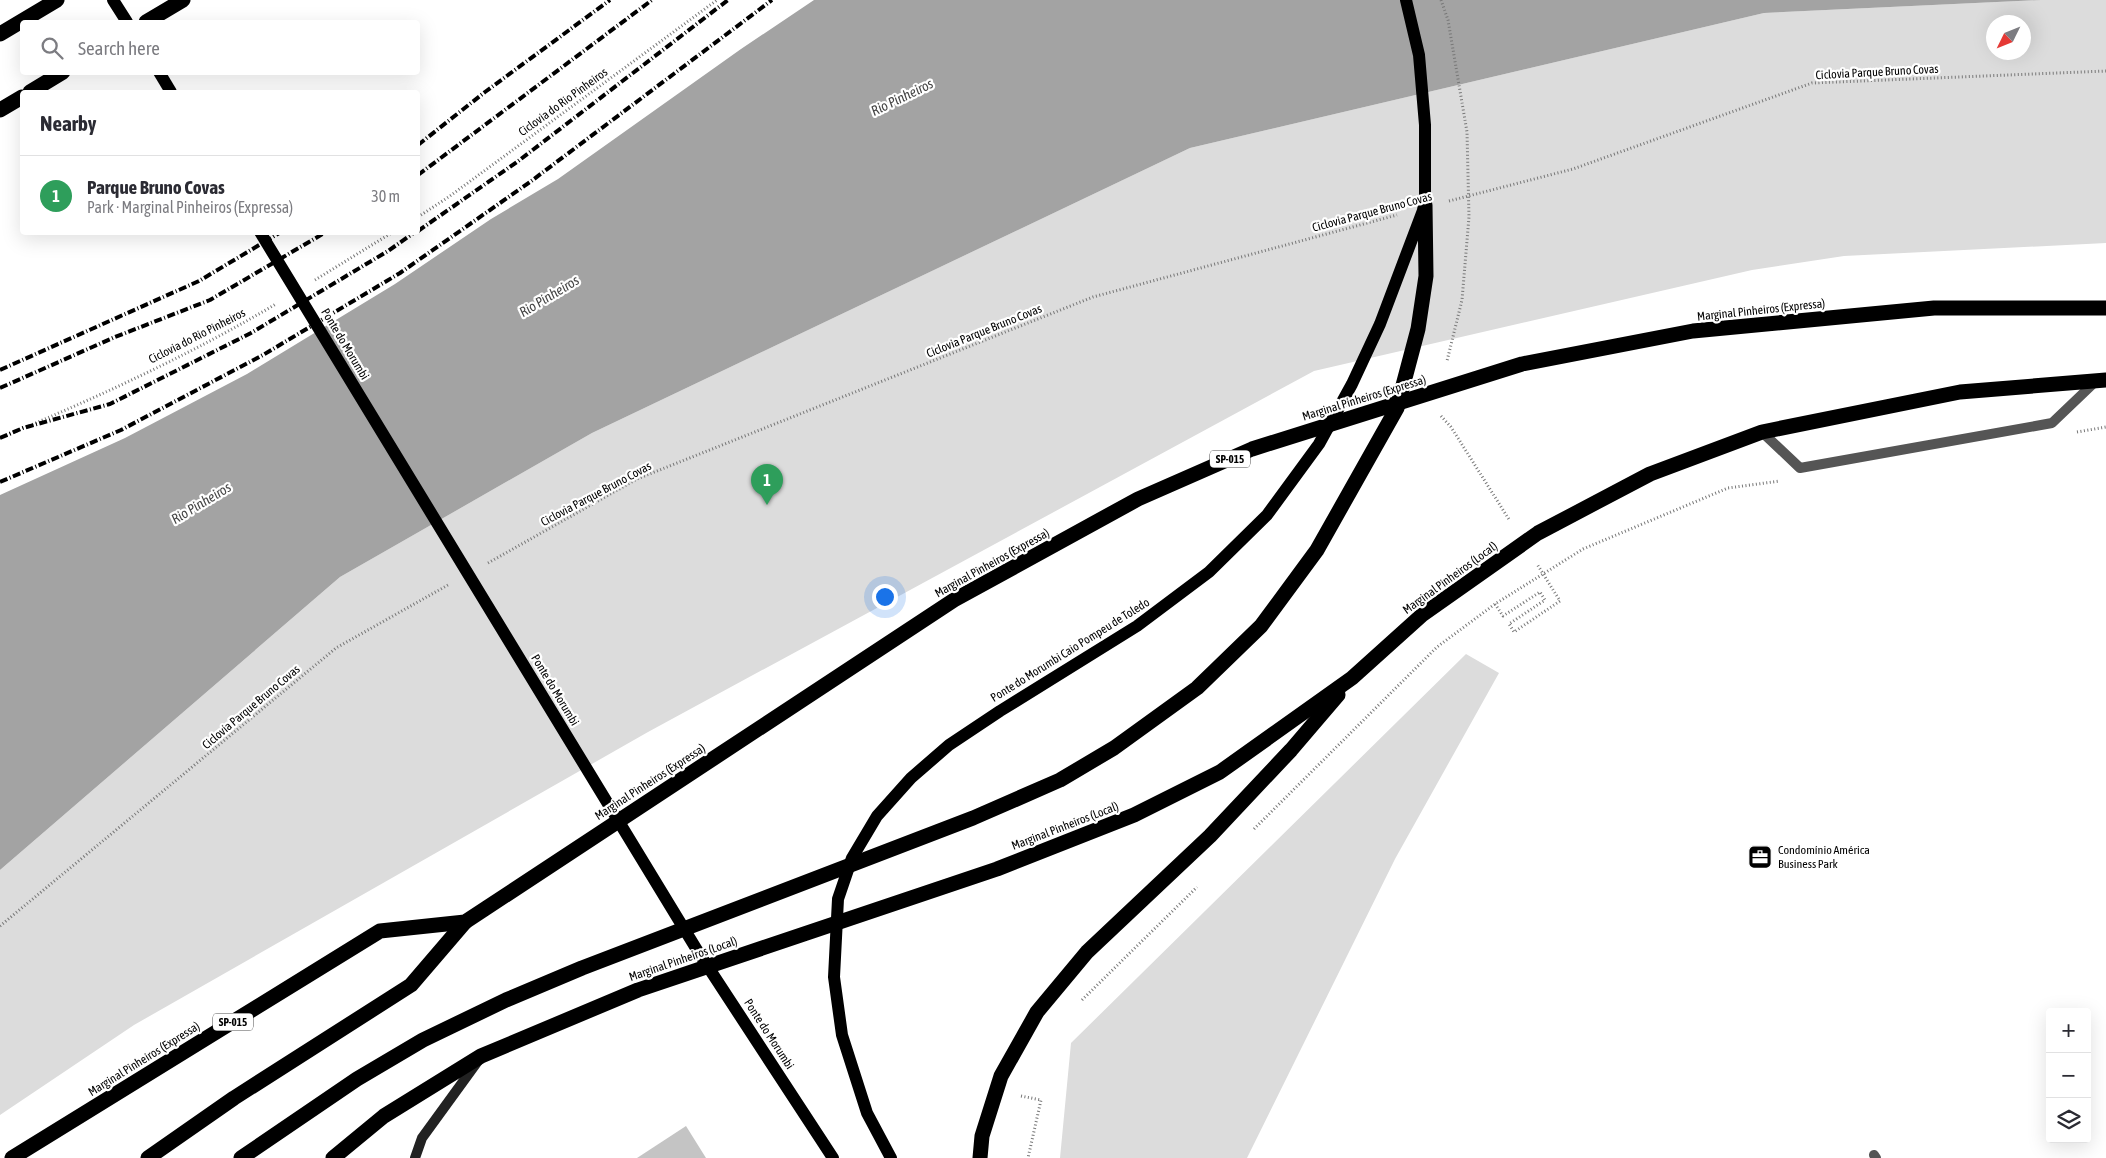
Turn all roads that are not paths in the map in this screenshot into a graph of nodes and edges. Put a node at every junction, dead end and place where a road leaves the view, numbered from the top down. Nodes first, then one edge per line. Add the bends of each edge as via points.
1 (57, 0) edge
2 (113, 0) edge
3 (183, 0) edge
4 (1406, 0) edge
5 (23, 20) edge
6 (126, 20) edge
7 (149, 20) edge
8 (20, 22) edge
9 (0, 34) edge
10 (58, 75) edge
11 (161, 75) edge
12 (33, 90) edge
13 (171, 90) edge
14 (20, 98) edge
15 (0, 110) edge
16 (1433, 204) junction
17 (262, 235) edge
18 (2106, 308) edge
19 (2101, 381) edge
20 (1762, 432) junction
21 (1352, 678) junction
22 (465, 922) junction
23 (482, 1056) junction
24 (12, 1158) edge
25 (148, 1158) edge
26 (241, 1158) edge
27 (333, 1158) edge
28 (415, 1158) edge
29 (833, 1158) edge
30 (891, 1158) edge
31 (980, 1158) edge

1 - 5 highway
2 - 6 main road
3 - 7 highway
4 - 16 main road, Ponte do Morumbi Caio Pompeu de Toledo via 1419,55
8 - 9 highway
10 - 12 highway
11 - 13 main road
14 - 15 highway
16 - 26 highway via 1418,329 1397,408 1317,550 1261,626 1197,688 1114,748 1060,780 973,818 582,968 422,1040
16 - 30 main road, Ponte do Morumbi Caio Pompeu de Toledo via 1352,384 1319,444 1267,515 1209,572 1138,626 1000,711 942,751 910,778 877,816 852,858 838,899 835,987 842,1035 867,1113
17 - 29 main road, Ponte do Morumbi via 692,942
18 - 22 highway, Marginal Pinheiros (Expressa) / SP-015 via 1934,308 1693,331 1522,364 1252,449 1138,499 954,600
19 - 20 highway, Marginal Pinheiros (Local) via 1960,392
19 - 20 lane via 2052,423 1800,468
20 - 21 highway, Marginal Pinheiros (Local) via 1650,474 1538,533 1422,615
21 - 23 highway, Marginal Pinheiros (Local) via 1220,772 1134,815 997,869 638,990
21 - 31 highway via 1291,750 1210,836 1087,952 1037,1012 1001,1076 982,1136
22 - 24 highway, Marginal Pinheiros (Expressa) / SP-015 via 380,932
22 - 25 highway via 411,986 234,1098
23 - 27 highway, Marginal Pinheiros (Local) via 384,1116
23 - 28 street via 422,1138

